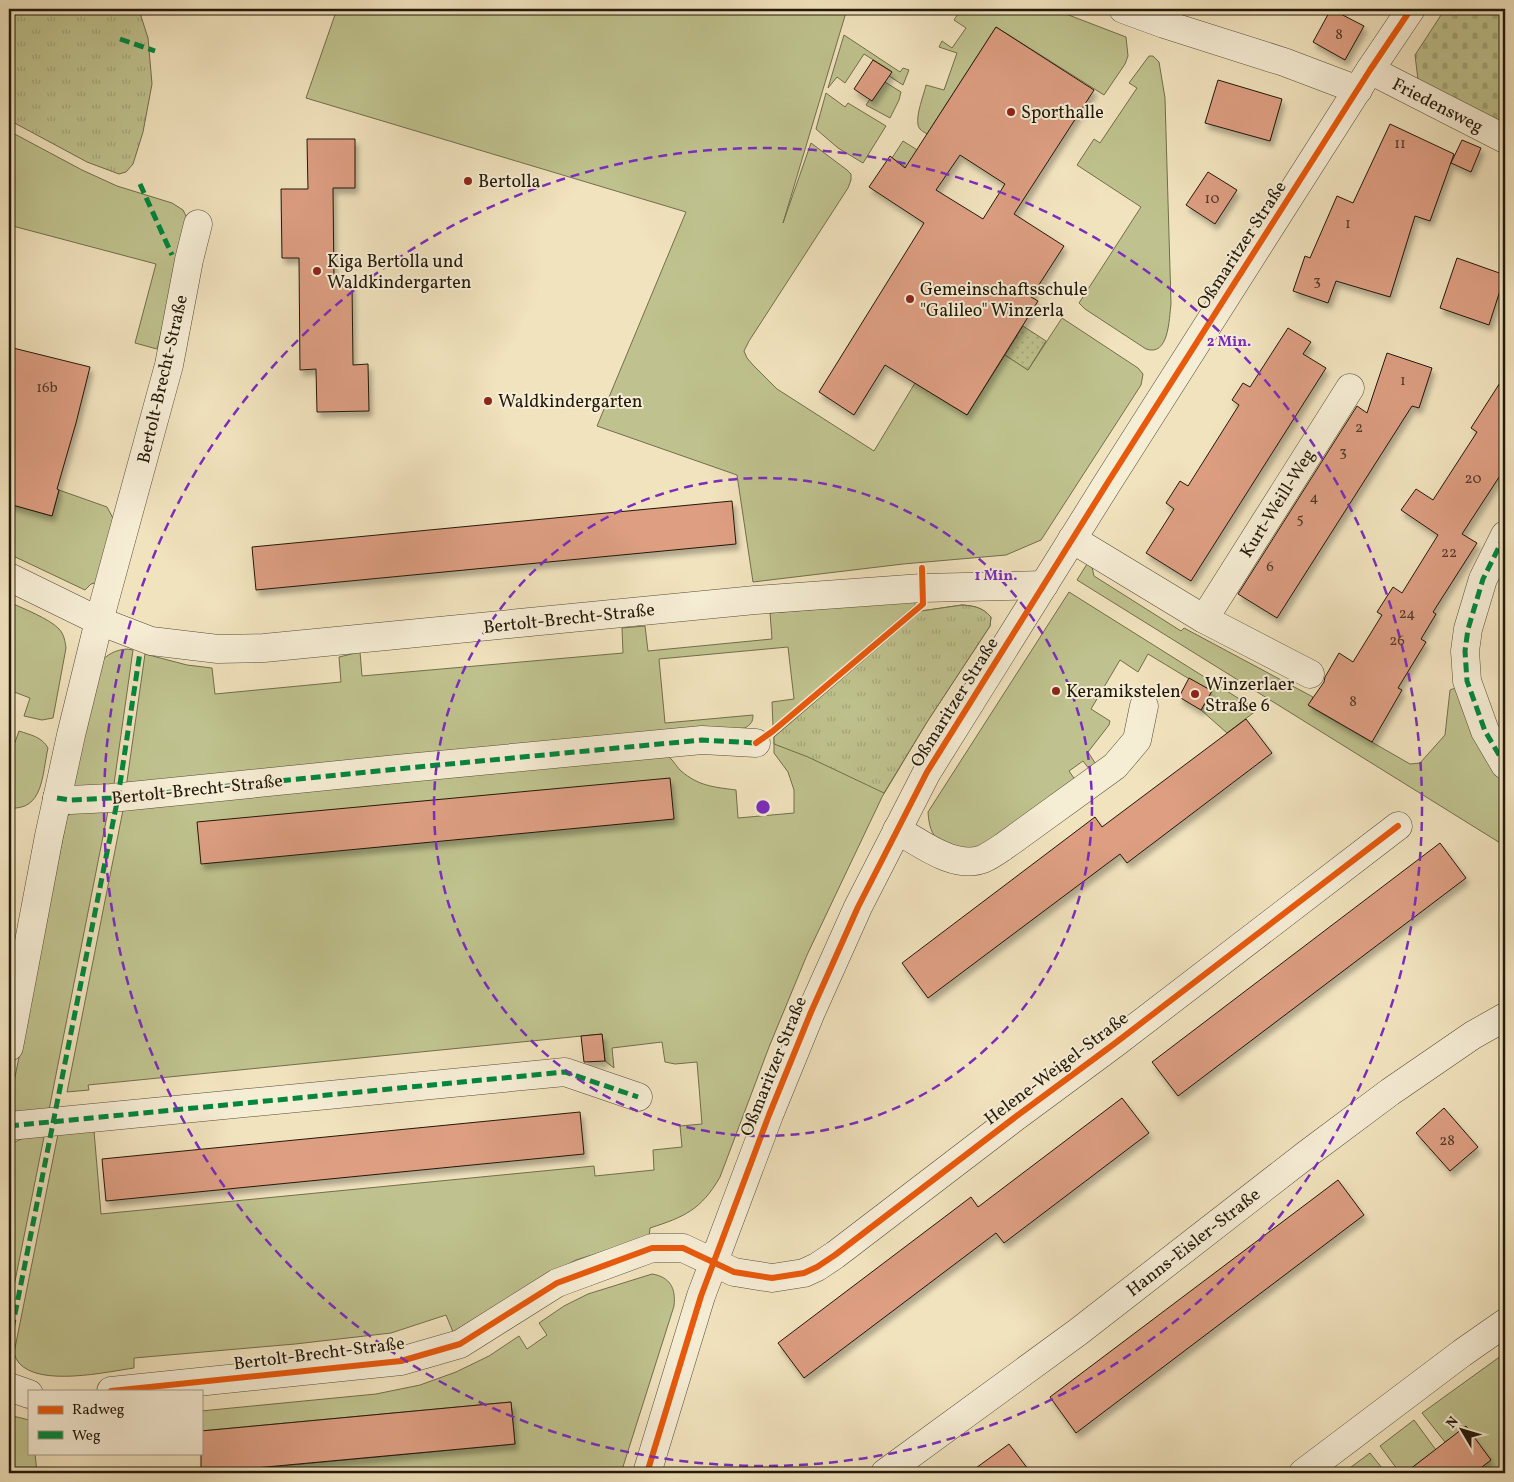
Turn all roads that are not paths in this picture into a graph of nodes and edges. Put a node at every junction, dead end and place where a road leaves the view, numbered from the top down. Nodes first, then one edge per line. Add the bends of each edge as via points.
1 (1123, 9) edge
2 (1411, 9) edge
3 (1364, 80) junction
4 (1505, 139) edge
5 (198, 224) dead end
6 (1350, 388) dead end
7 (1505, 536) edge
8 (1072, 539) junction
9 (9, 577) edge
10 (1044, 585) junction
11 (1204, 618) junction
12 (99, 621) junction
13 (1310, 674) dead end
14 (1144, 706) dead end
15 (756, 743) dead end
16 (1505, 765) edge
17 (57, 798) junction
18 (1398, 826) dead end
19 (896, 830) junction
20 (1505, 1016) edge
21 (9, 1047) edge
22 (638, 1097) dead end
23 (9, 1126) edge
24 (713, 1262) junction
25 (1505, 1323) edge
26 (9, 1387) edge
27 (121, 1390) edge
28 (28, 1394) edge
29 (647, 1473) edge
30 (885, 1473) edge
31 (1303, 1473) edge

1 - 3 street, Friedensweg via 1284,62
2 - 3 street, Oßmaritzer Straße
3 - 4 street, Friedensweg
3 - 8 street, Oßmaritzer Straße
5 - 12 street, Bertolt-Brecht-Straße via 168,364
6 - 11 street, Kurt-Weill-Weg
7 - 16 street via 1483,579 1468,628 1465,651 1467,681 1485,731
8 - 10 street, Oßmaritzer Straße
8 - 11 street
9 - 12 street
10 - 12 street, Bertolt-Brecht-Straße via 922,588 755,600 218,650 151,641
10 - 19 street, Oßmaritzer Straße via 927,772
11 - 13 street
12 - 17 street, Bertolt-Brecht-Straße
14 - 19 street via 1137,740 1115,766 987,857 975,861 955,860
15 - 17 street, Bertolt-Brecht-Straße via 702,740 111,798
17 - 21 street, Bertolt-Brecht-Straße
18 - 24 street, Helene-Weigel-Straße via 817,1267 804,1273 772,1278 734,1272
19 - 24 street, Oßmaritzer Straße via 811,1012
20 - 30 street, Hanns-Eisler-Straße via 1390,1092 1078,1332
22 - 23 street via 565,1072
24 - 27 street, Bertolt-Brecht-Straße via 683,1248 652,1248 557,1283 460,1344 401,1361
24 - 29 street, Oßmaritzer Straße
25 - 31 street
26 - 28 street

